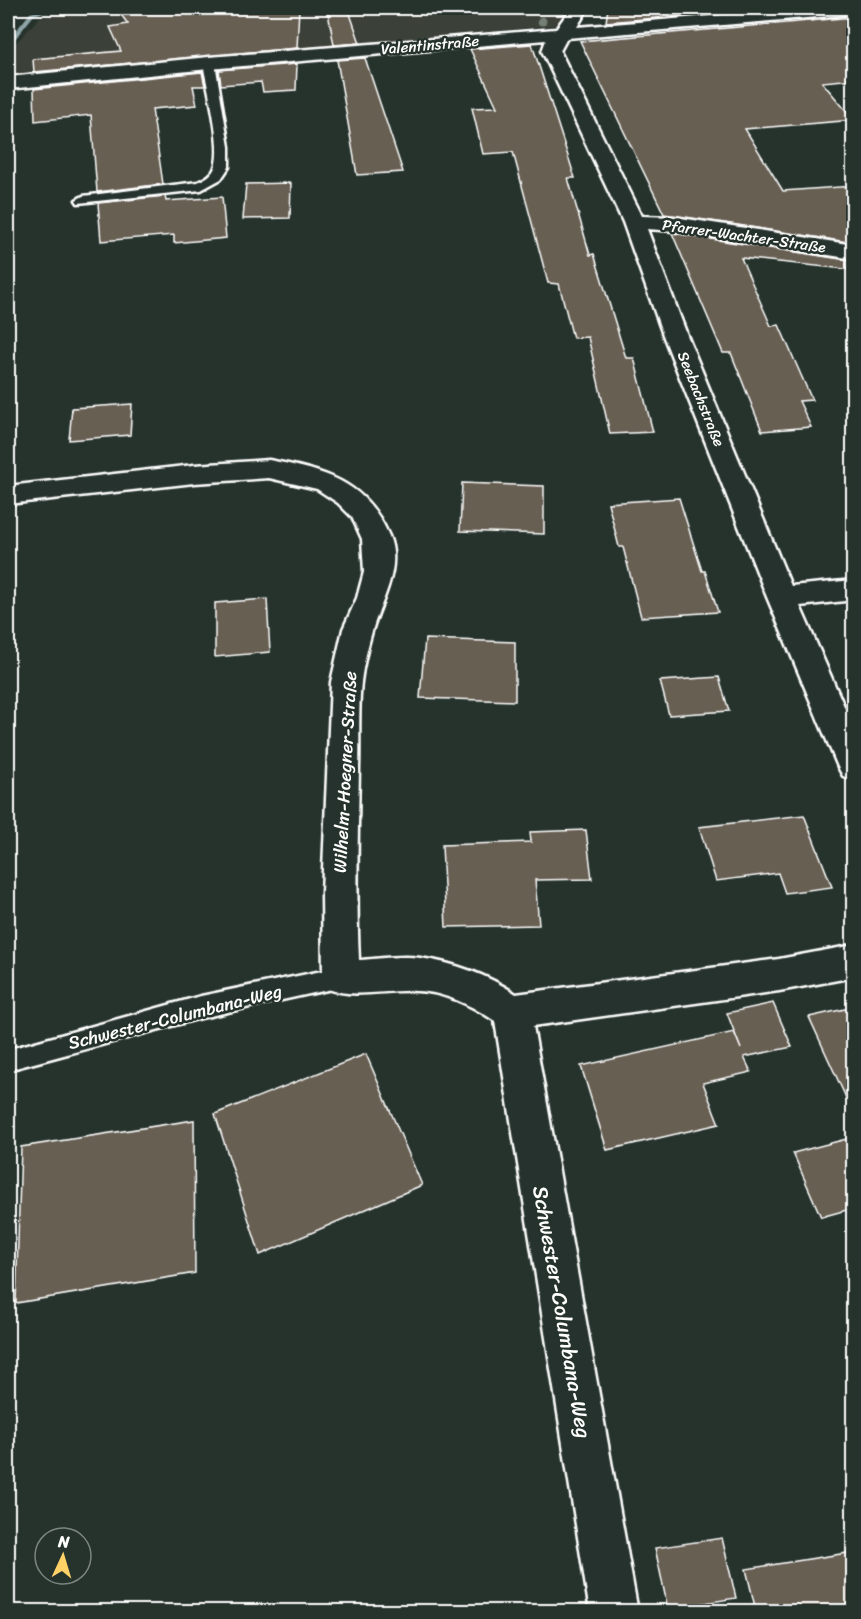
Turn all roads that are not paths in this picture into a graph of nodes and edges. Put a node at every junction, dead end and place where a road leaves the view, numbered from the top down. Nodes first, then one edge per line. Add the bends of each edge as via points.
1 (579, 8) edge
2 (854, 9) edge
3 (560, 34) junction
4 (209, 63) junction
5 (8, 83) edge
6 (83, 200) dead end
7 (633, 222) junction
8 (854, 252) edge
9 (8, 495) edge
10 (854, 590) edge
11 (781, 597) junction
12 (854, 767) edge
13 (854, 961) edge
14 (340, 977) junction
15 (512, 1012) junction
16 (10, 1060) dead end
17 (614, 1611) edge

1 - 3 street
2 - 3 street, Valentinstraße
3 - 4 street, Valentinstraße
3 - 7 street, Seebachstraße via 551,51
4 - 5 street, Valentinstraße
4 - 6 lane via 223,166 214,179 201,186
7 - 8 street, Pfarrer-Wachter-Straße via 674,224
7 - 11 street, Seebachstraße
9 - 14 street, Wilhelm-Hoegner-Straße via 194,474 269,470 326,483 363,512 376,538 378,572 358,629 346,682
10 - 11 street
11 - 12 street, Seebachstraße
13 - 15 street
14 - 15 street, Schwester-Columbana-Weg via 419,974 479,990
14 - 16 lane, Schwester-Columbana-Weg via 201,1007
15 - 17 street, Schwester-Columbana-Weg

